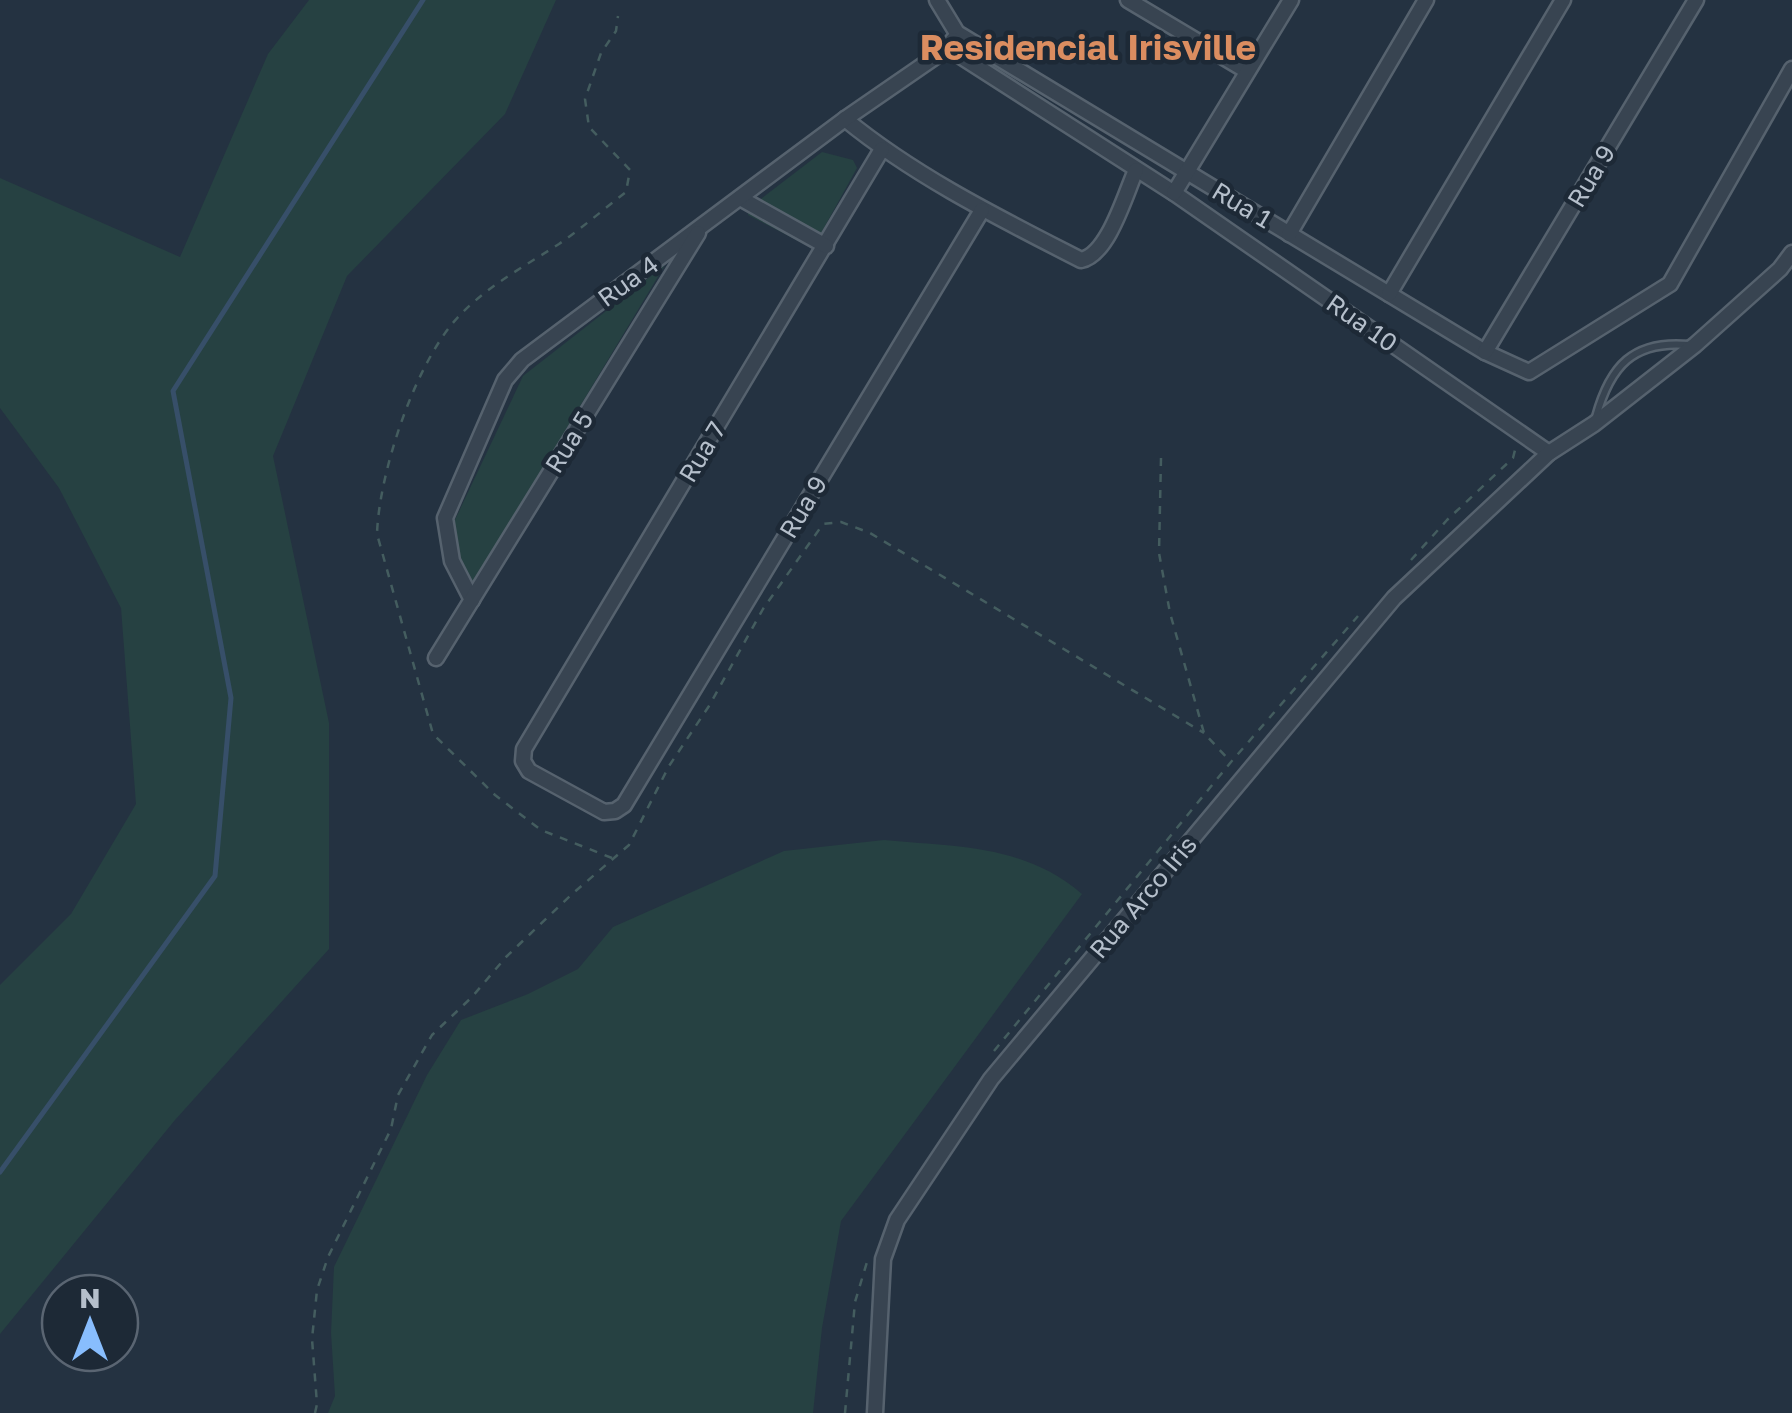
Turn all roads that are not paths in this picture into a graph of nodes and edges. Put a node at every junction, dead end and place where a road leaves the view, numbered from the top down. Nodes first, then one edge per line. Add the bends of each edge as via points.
1 (937, 0) edge
2 (1128, 0) edge
3 (1291, 0) edge
4 (1426, 0) edge
5 (1563, 0) edge
6 (1696, 0) edge
7 (957, 33) junction
8 (948, 48) junction
9 (1792, 69) edge
10 (1247, 70) junction
11 (844, 119) junction
12 (882, 149) junction
13 (1136, 170) junction
14 (1186, 172) junction
15 (1174, 193) junction
16 (740, 198) junction
17 (982, 210) junction
18 (703, 226) junction
19 (1289, 234) junction
20 (826, 246) junction
21 (1792, 253) edge
22 (1388, 294) junction
23 (1695, 345) junction
24 (1485, 352) junction
25 (1594, 424) junction
26 (1549, 453) junction
27 (472, 600) junction
28 (436, 658) dead end
29 (522, 755) joint
30 (875, 1413) edge

1 - 7 street, Rua 1
2 - 10 street
3 - 10 street
4 - 19 street
5 - 22 street
6 - 24 street, Rua 9
7 - 8 street
7 - 14 street, Rua 1
8 - 11 street, Rua 4
8 - 13 street, Rua 1
9 - 24 street, Rua 1 via 1670,284 1530,372
10 - 14 street
11 - 12 street
11 - 16 street, Rua 4
12 - 17 street
12 - 20 street, Rua 7
13 - 15 street, Rua 1
13 - 17 street via 1102,248 1091,258 1080,260
14 - 15 street
14 - 19 street, Rua 1
15 - 26 street, Rua 10
16 - 18 street, Rua 4
16 - 20 street
17 - 29 street, Rua 9 via 624,805 604,812 528,771
18 - 27 street, Rua 5
18 - 27 street, Rua 4 via 522,360 505,380 445,518 452,561
19 - 22 street, Rua 1
20 - 29 street, Rua 7
21 - 23 street, Rua Arco Iris
22 - 24 street, Rua 1
23 - 25 street, Rua Arco Iris
23 - 25 lane via 1657,344 1632,354 1608,383
25 - 26 street, Rua Arco Iris
26 - 30 street, Rua Arco Iris via 1394,598 990,1079 897,1220 883,1260
27 - 28 street, Rua 5

